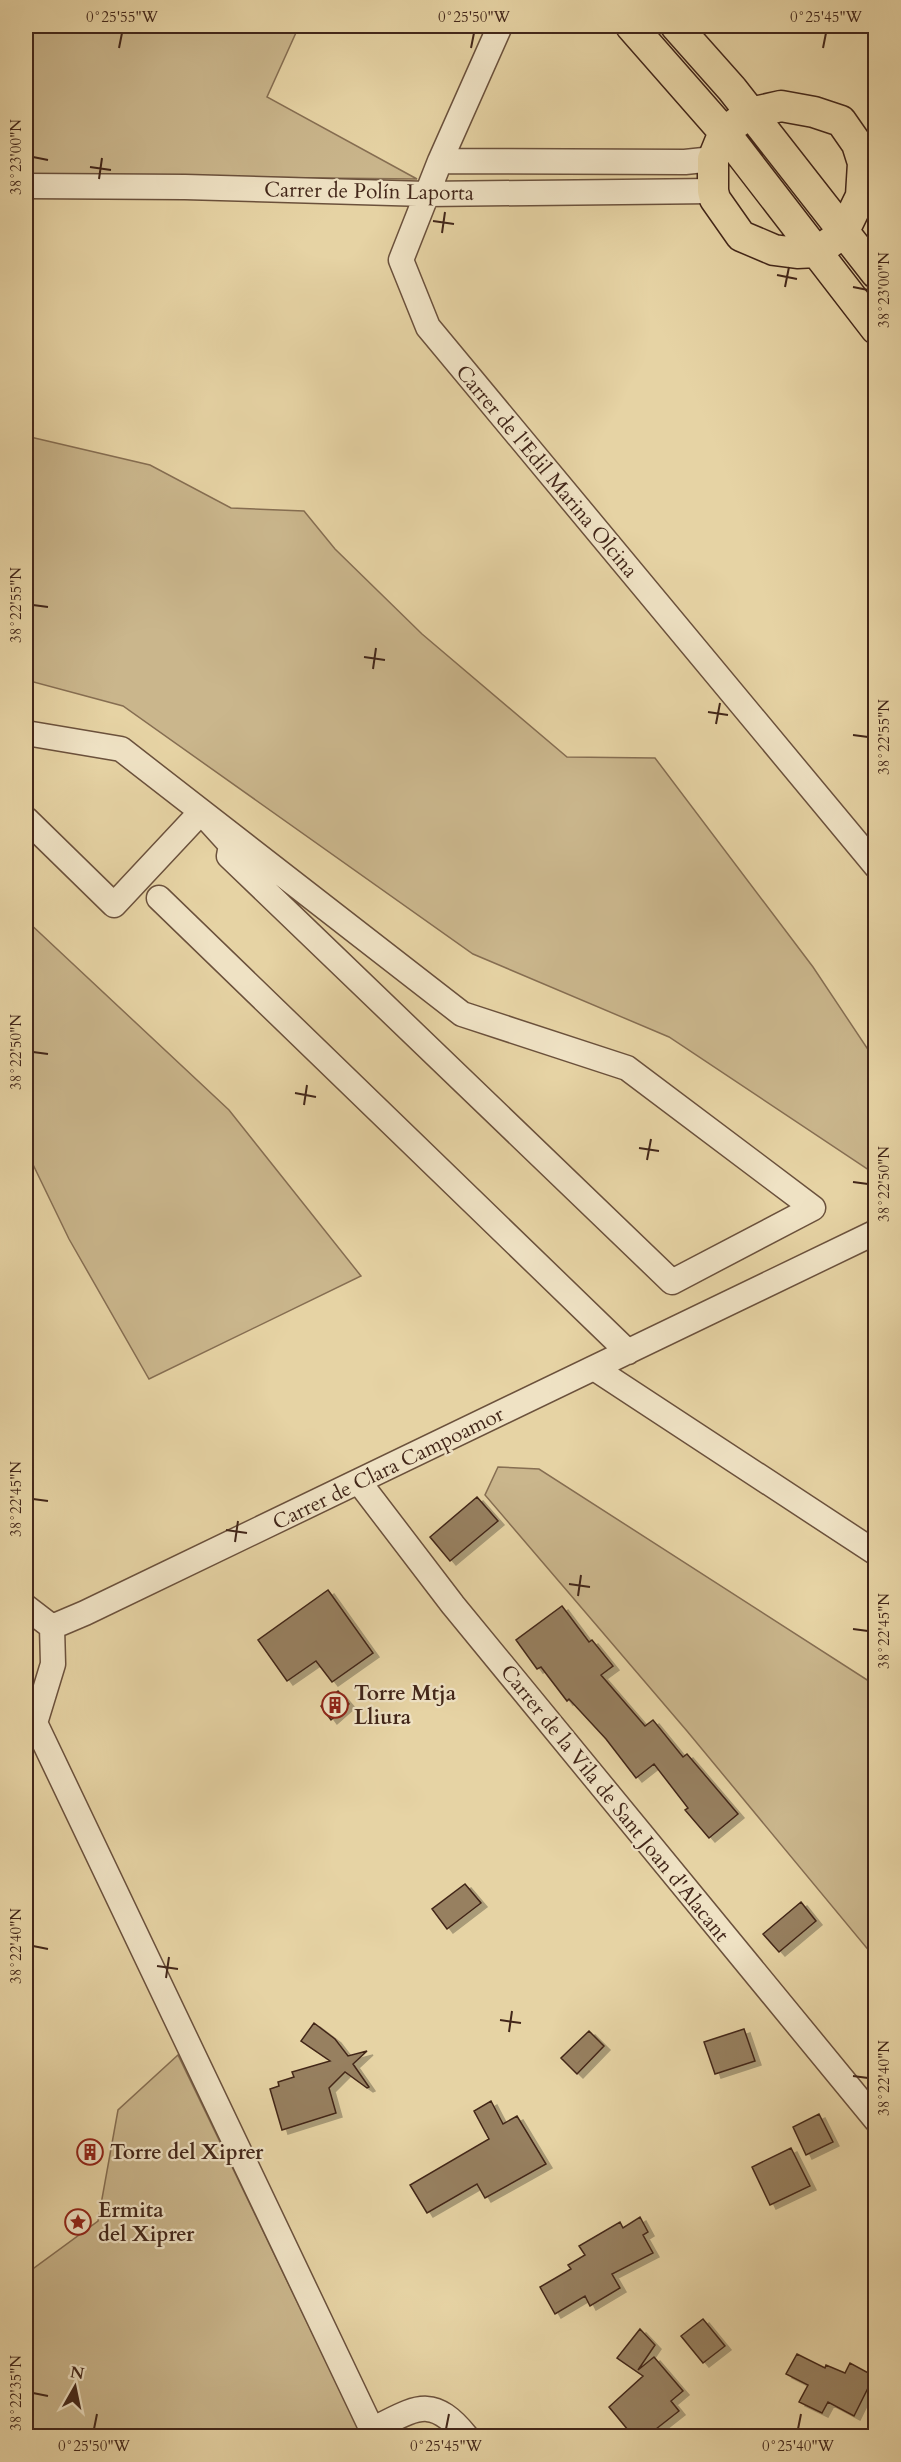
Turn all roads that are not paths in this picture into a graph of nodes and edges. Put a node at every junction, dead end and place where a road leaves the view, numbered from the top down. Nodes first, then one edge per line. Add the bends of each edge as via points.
1 (500, 26) edge
2 (631, 26) edge
3 (676, 26) edge
4 (750, 113) junction
5 (718, 146) junction
6 (440, 160) junction
7 (869, 160) edge
8 (26, 186) edge
9 (713, 191) junction
10 (426, 194) junction
11 (843, 233) junction
12 (817, 252) junction
13 (876, 273) edge
14 (876, 329) edge
15 (26, 733) edge
16 (26, 819) edge
17 (876, 866) edge
18 (159, 898) dead end
19 (876, 1232) edge
20 (628, 1352) junction
21 (594, 1368) junction
22 (359, 1482) junction
23 (876, 1553) edge
24 (26, 1607) edge
25 (52, 1627) junction
26 (30, 1713) edge
27 (876, 2120) edge
28 (373, 2433) edge
29 (466, 2436) edge

1 - 6 street, Carrer de l'Edil Marina Olcina
2 - 5 main road
3 - 4 main road
4 - 5 main road
4 - 7 main road via 781,106 841,121
4 - 11 main road
5 - 6 street, Carrer de Polín Laporta via 685,162
5 - 9 main road
5 - 12 main road
6 - 10 street, Carrer de l'Edil Marina Olcina
7 - 11 main road via 861,196
8 - 10 street, Carrer de Polín Laporta
9 - 10 street, Carrer de Polín Laporta
9 - 12 main road via 741,236 774,250
10 - 17 street, Carrer de l'Edil Marina Olcina via 401,260 428,327
11 - 12 main road
11 - 13 main road
12 - 14 main road
15 - 16 street via 121,749 462,1014 627,1068 813,1208 672,1282 230,856 231,845 201,812 114,904
18 - 20 street
19 - 20 street, Carrer de Clara Campoamor
20 - 21 street, Carrer de Clara Campoamor
21 - 22 street, Carrer de Clara Campoamor
21 - 23 street
22 - 25 street, Carrer de Clara Campoamor
22 - 27 street, Carrer de la Vila de Sant Joan d'Alacant via 460,1615
24 - 25 street
25 - 26 street via 53,1664
26 - 28 street
28 - 29 street via 400,2416 427,2408 441,2411

